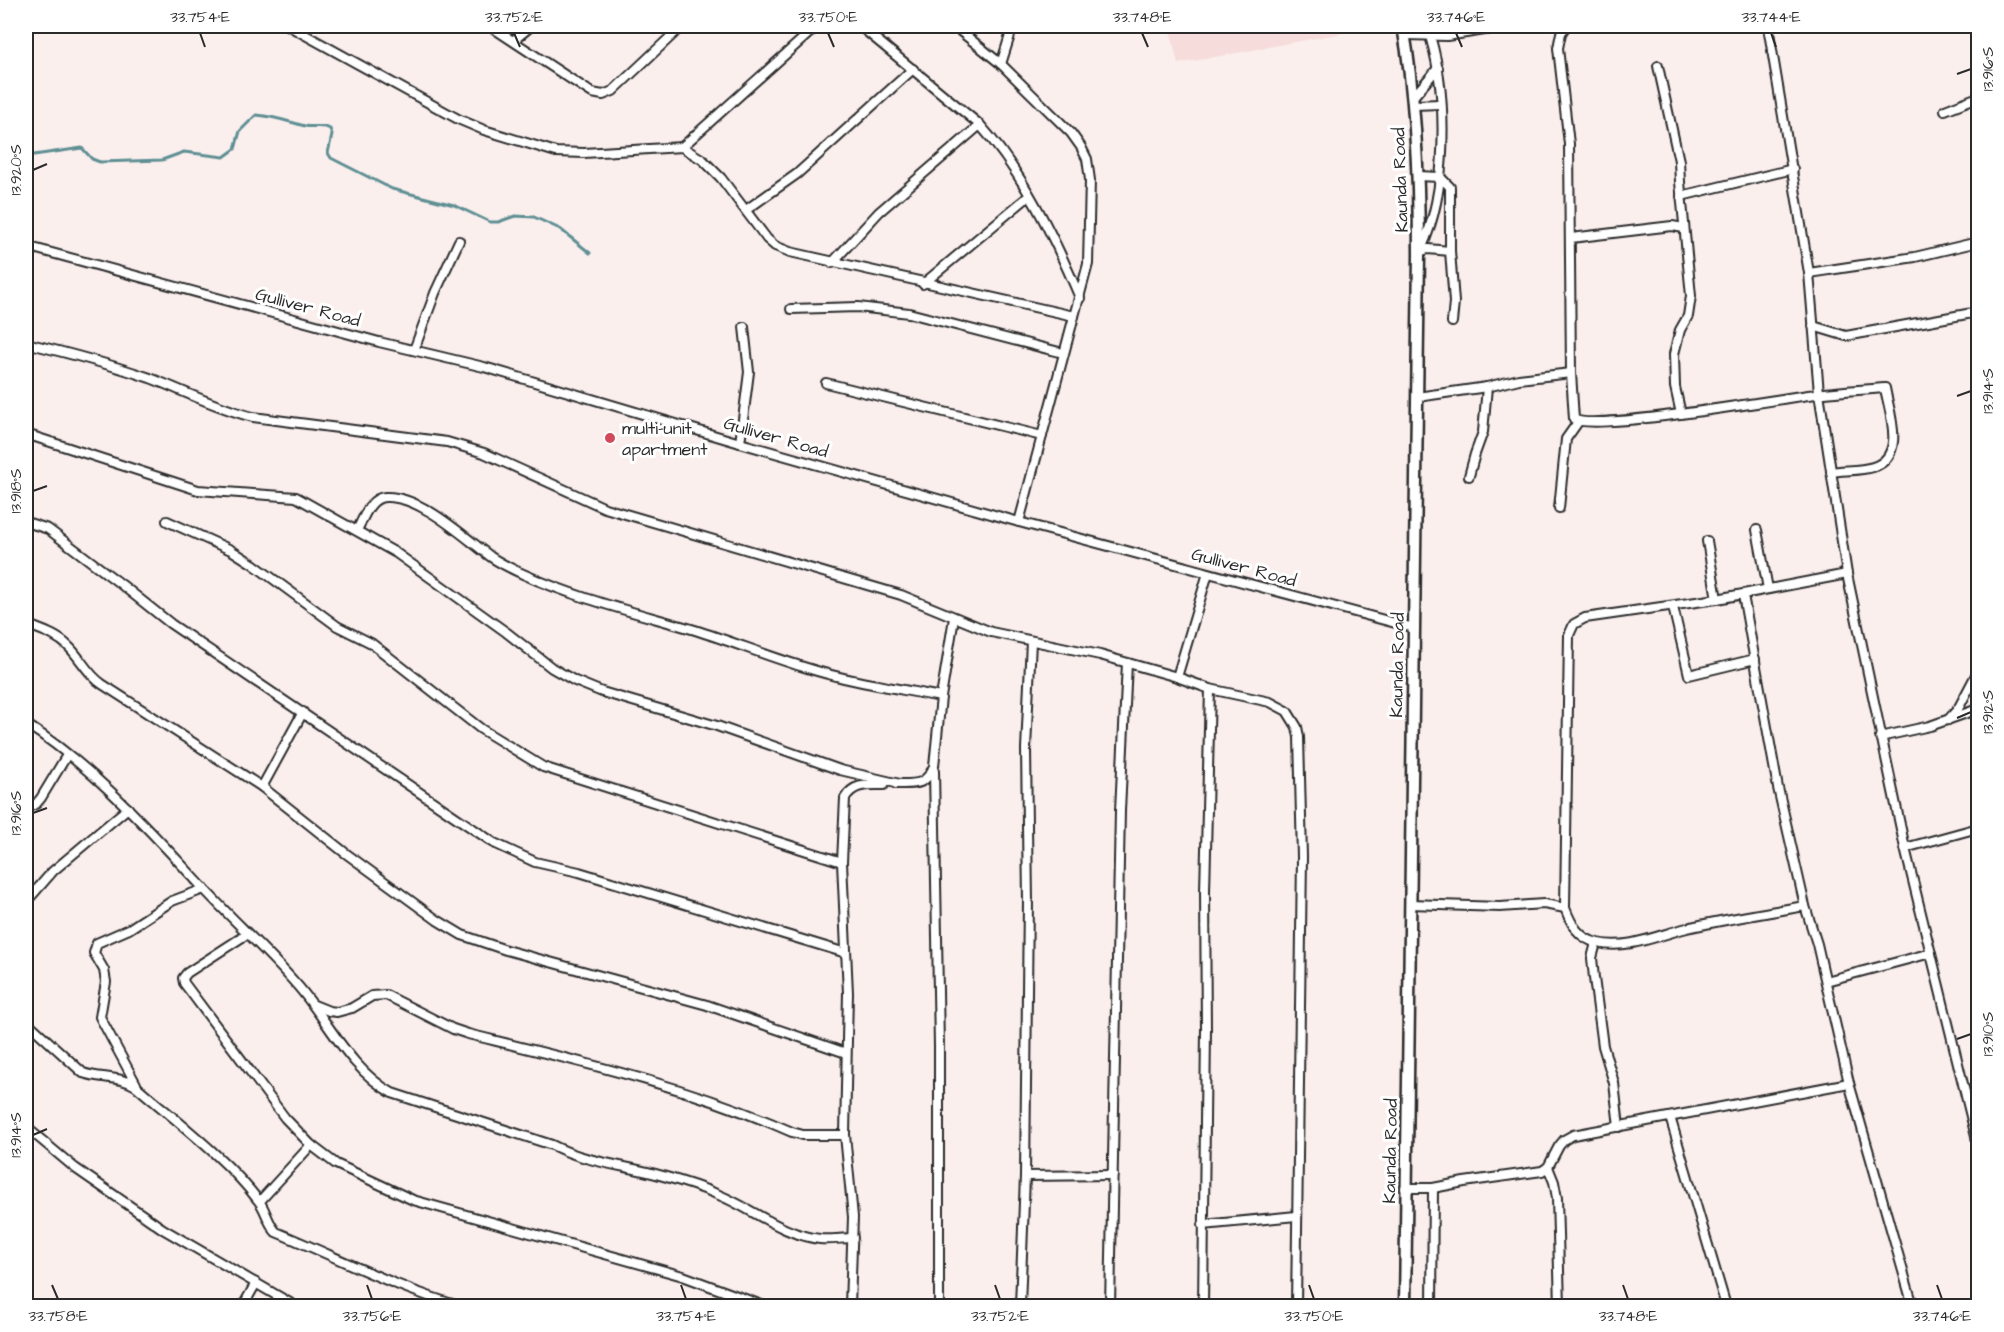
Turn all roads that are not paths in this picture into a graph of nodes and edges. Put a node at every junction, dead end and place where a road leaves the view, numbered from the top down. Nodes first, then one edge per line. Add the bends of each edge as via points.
1 (289, 26) edge
2 (490, 26) edge
3 (531, 26) edge
4 (682, 26) edge
5 (817, 26) edge
6 (860, 26) edge
7 (954, 26) edge
8 (1013, 26) edge
9 (1509, 26) edge
10 (1564, 26) edge
11 (1768, 26) edge
12 (1404, 30) edge
13 (1430, 36) junction
14 (514, 40) junction
15 (1001, 64) junction
16 (1658, 66) dead end
17 (1438, 68) junction
18 (913, 69) junction
19 (1978, 97) edge
20 (1413, 101) junction
21 (1440, 104) junction
22 (1945, 110) dead end
23 (980, 125) junction
24 (682, 147) junction
25 (1793, 169) junction
26 (1418, 176) junction
27 (1440, 177) junction
28 (1029, 196) junction
29 (1681, 196) junction
30 (746, 210) junction
31 (1684, 228) junction
32 (1570, 238) junction
33 (459, 241) dead end
34 (1978, 242) edge
35 (26, 246) edge
36 (1450, 251) junction
37 (1419, 252) junction
38 (832, 263) junction
39 (1809, 273) junction
40 (923, 284) junction
41 (1080, 298) junction
42 (791, 309) dead end
43 (1978, 312) edge
44 (1074, 316) junction
45 (1452, 322) dead end
46 (1813, 326) junction
47 (744, 327) dead end
48 (26, 343) edge
49 (414, 350) junction
50 (1063, 353) junction
51 (1571, 373) junction
52 (826, 383) dead end
53 (1487, 387) junction
54 (1819, 393) junction
55 (1417, 397) junction
56 (1682, 414) junction
57 (1578, 422) junction
58 (26, 434) edge
59 (1042, 436) junction
60 (740, 443) junction
61 (1831, 472) junction
62 (1469, 476) dead end
63 (1559, 508) dead end
64 (167, 521) dead end
65 (26, 522) edge
66 (1019, 522) junction
67 (357, 530) junction
68 (1757, 530) dead end
69 (1707, 541) dead end
70 (1208, 573) junction
71 (1847, 574) junction
72 (1768, 590) junction
73 (1743, 594) junction
74 (1717, 599) junction
75 (1673, 607) junction
76 (954, 618) junction
77 (26, 624) edge
78 (1414, 628) junction
79 (1031, 641) junction
80 (1755, 659) junction
81 (1127, 663) junction
82 (1978, 671) edge
83 (1177, 676) junction
84 (1210, 689) junction
85 (940, 697) junction
86 (1978, 709) edge
87 (303, 712) junction
88 (1947, 721) junction
89 (26, 724) edge
90 (1880, 736) junction
91 (67, 755) junction
92 (934, 766) junction
93 (900, 784) junction
94 (262, 787) junction
95 (26, 808) edge
96 (128, 808) junction
97 (1978, 828) edge
98 (1905, 848) junction
99 (842, 862) junction
100 (204, 889) junction
101 (26, 902) edge
102 (1410, 904) junction
103 (1805, 906) junction
104 (1565, 908) junction
105 (247, 934) junction
106 (1596, 943) junction
107 (846, 953) junction
108 (1930, 953) junction
109 (1826, 981) junction
110 (313, 1004) junction
111 (26, 1021) edge
112 (846, 1053) junction
113 (1850, 1083) junction
114 (136, 1086) junction
115 (1670, 1117) junction
116 (26, 1127) edge
117 (1619, 1127) junction
118 (845, 1135) junction
119 (311, 1145) junction
120 (1978, 1145) edge
121 (1548, 1167) junction
122 (1113, 1175) junction
123 (1025, 1176) junction
124 (1405, 1188) junction
125 (1433, 1188) junction
126 (260, 1201) junction
127 (1296, 1216) junction
128 (1203, 1225) junction
129 (853, 1238) junction
130 (256, 1283) junction
131 (1913, 1305) edge
132 (243, 1306) edge
133 (295, 1306) edge
134 (459, 1306) edge
135 (764, 1306) edge
136 (850, 1306) edge
137 (939, 1306) edge
138 (1020, 1306) edge
139 (1110, 1306) edge
140 (1203, 1306) edge
141 (1296, 1306) edge
142 (1405, 1306) edge
143 (1432, 1306) edge
144 (1560, 1306) edge
145 (1726, 1306) edge
146 (1897, 1306) edge

1 - 24 street via 458,119 542,149 565,154
2 - 14 street
3 - 14 street
4 - 14 street via 613,91 603,95 592,93
5 - 24 street
6 - 18 street
7 - 15 street
8 - 15 street
9 - 13 street via 1462,35
10 - 32 street via 1558,48 1569,144
11 - 25 street
12 - 13 street
12 - 20 main road, Kaunda Road
13 - 17 street
15 - 41 street via 1071,134 1087,159 1090,238
16 - 29 street via 1679,161
17 - 20 street
17 - 21 street
18 - 23 street
18 - 30 street via 797,174
19 - 22 street
20 - 21 street
20 - 26 main road, Kaunda Road
21 - 27 street
23 - 28 street
23 - 38 street via 879,212
24 - 30 street via 703,160
25 - 29 street
25 - 39 street
26 - 27 street
26 - 37 main road, Kaunda Road
27 - 36 street via 1450,187
27 - 37 street via 1430,231
28 - 40 street
28 - 41 street
29 - 31 street
30 - 38 street via 775,246
31 - 32 street via 1664,226
31 - 56 street via 1690,308 1680,330 1673,367
32 - 51 street
33 - 49 street
34 - 39 street via 1915,257
35 - 49 street, Gulliver Road
36 - 37 street
36 - 45 street
37 - 55 main road, Kaunda Road
38 - 40 street
39 - 46 street
40 - 44 street
41 - 44 street
42 - 50 street via 858,307 909,313
43 - 46 street via 1846,336
44 - 50 street
46 - 54 street
47 - 60 street via 749,372
48 - 76 street via 94,359 253,417 464,447 605,508 901,595
49 - 60 street, Gulliver Road
50 - 59 street
51 - 53 street
51 - 57 street via 1573,414
52 - 59 street
53 - 55 street
53 - 62 street via 1484,432
54 - 56 street
54 - 61 street
54 - 61 street via 1885,388 1894,441 1892,452 1874,467
55 - 78 main road, Kaunda Road
56 - 57 street
57 - 63 street via 1566,439
58 - 67 street via 198,490 296,497
59 - 66 street
60 - 66 street, Gulliver Road
61 - 71 street
64 - 99 street via 253,564 337,626 371,643 481,729 543,767
65 - 87 street via 48,529 171,624
66 - 70 street, Gulliver Road
67 - 85 street via 374,501 384,497 412,503 502,563 560,589 729,640 808,669
67 - 93 street via 396,553 575,681 840,770
68 - 72 street
69 - 74 street
70 - 78 street, Gulliver Road
70 - 83 street
71 - 72 street
71 - 90 street
72 - 73 street
73 - 74 street
73 - 80 street
74 - 75 street
75 - 80 street via 1689,675
75 - 104 street via 1585,618 1574,624 1569,635
76 - 79 street
76 - 85 street
77 - 94 street via 54,635 102,684
78 - 102 main road, Kaunda Road
79 - 81 street
79 - 123 street via 1025,795
80 - 103 street via 1778,788
81 - 83 street
81 - 122 street via 1119,811
82 - 88 street
83 - 84 street
84 - 127 street via 1279,705 1293,718 1299,737 1302,856
84 - 128 street
85 - 92 street
86 - 88 street
87 - 94 street
87 - 107 street via 494,843 535,862
88 - 90 street
89 - 91 street
90 - 98 street
91 - 95 street via 41,798
91 - 96 street
92 - 93 street via 922,782
92 - 137 street
93 - 99 street via 864,785 849,792 845,798
94 - 112 street via 351,857 462,935 707,1005
96 - 100 street
96 - 101 street via 53,872
97 - 98 street
98 - 108 street
99 - 107 street
100 - 105 street
100 - 114 street via 172,901 94,947 106,982 100,1017
102 - 104 street via 1544,904
102 - 124 main road, Kaunda Road
103 - 106 street via 1630,943
103 - 109 street
104 - 106 street via 1580,934
105 - 110 street
105 - 119 street via 188,974 184,982 271,1101
106 - 117 street via 1592,958 1596,995
107 - 112 street
108 - 109 street
108 - 120 street
109 - 113 street
110 - 118 street via 337,1012 372,996 386,995 468,1034 667,1085 803,1135
110 - 129 street via 353,1060 392,1093 569,1154 661,1175 720,1195 798,1233 819,1239
111 - 114 street via 83,1073 129,1081
112 - 118 street
113 - 115 street
113 - 131 street
114 - 126 street via 228,1167
115 - 117 street
115 - 145 street
116 - 130 street via 75,1168 163,1229
117 - 121 street via 1564,1140
118 - 129 street
119 - 126 street
119 - 135 street via 336,1164 413,1200 683,1276
121 - 125 street via 1534,1174
121 - 144 street via 1557,1198
122 - 123 street
122 - 139 street
123 - 138 street
124 - 125 street
124 - 142 main road, Kaunda Road
125 - 143 street
126 - 134 street via 276,1232
127 - 128 street
127 - 141 street
128 - 140 street
129 - 136 street
130 - 132 street
130 - 133 street
131 - 146 street

